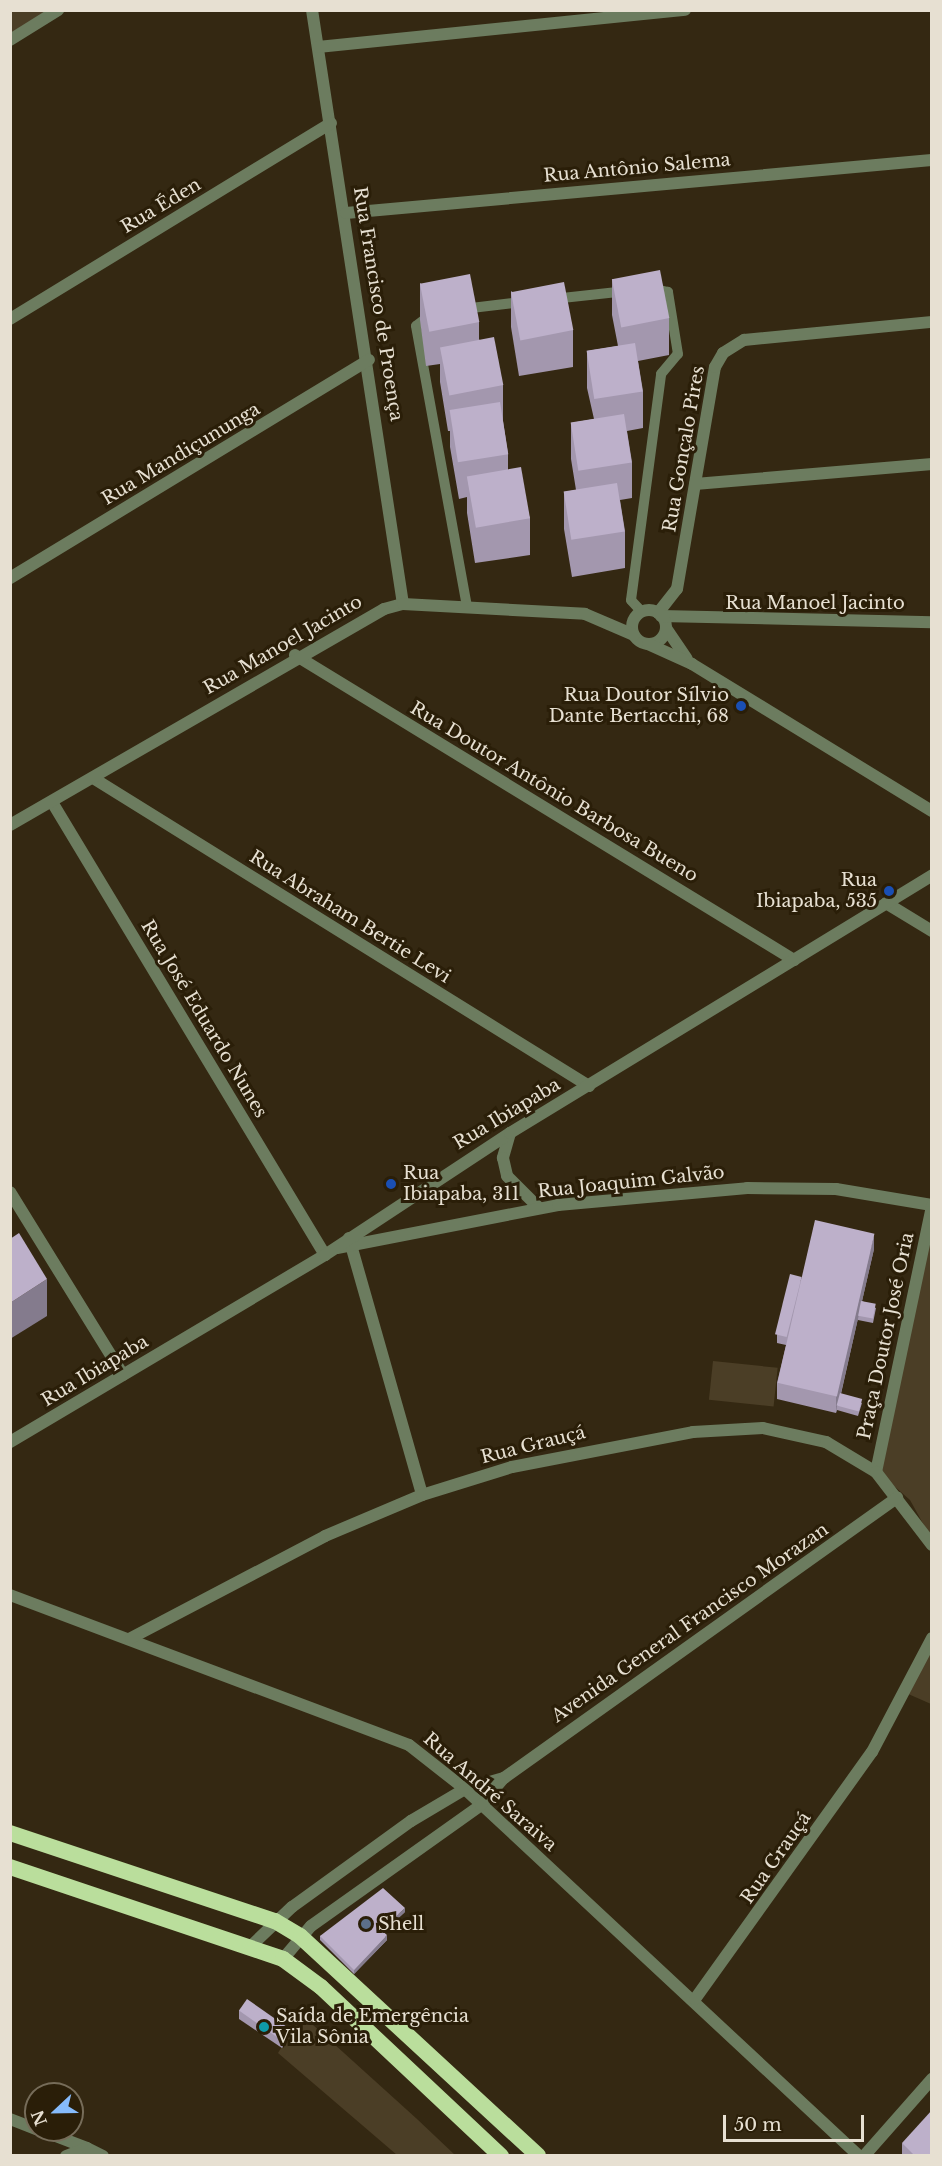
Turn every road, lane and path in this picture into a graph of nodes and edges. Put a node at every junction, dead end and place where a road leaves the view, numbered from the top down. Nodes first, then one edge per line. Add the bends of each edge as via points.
1 (58, 10) edge
2 (312, 10) edge
3 (685, 10) edge
4 (10, 40) edge
5 (318, 46) junction
6 (331, 123) junction
7 (932, 160) edge
8 (346, 213) junction
9 (10, 319) edge
10 (932, 322) edge
11 (369, 360) junction
12 (932, 464) edge
13 (695, 484) junction
14 (10, 578) edge
15 (403, 604) junction
16 (467, 607) junction
17 (642, 612) junction
18 (663, 620) junction
19 (932, 622) edge
20 (634, 635) junction
21 (648, 644) junction
22 (295, 656) junction
23 (692, 664) junction
24 (93, 778) junction
25 (52, 802) junction
26 (932, 811) edge
27 (10, 825) edge
28 (932, 875) edge
29 (886, 903) junction
30 (932, 931) edge
31 (794, 960) junction
32 (589, 1086) junction
33 (510, 1133) junction
34 (10, 1192) edge
35 (932, 1205) edge
36 (539, 1208) junction
37 (350, 1241) junction
38 (337, 1248) joint
39 (325, 1255) junction
40 (123, 1375) junction
41 (10, 1442) edge
42 (876, 1472) junction
43 (422, 1495) junction
44 (897, 1498) junction
45 (932, 1545) edge
46 (10, 1595) edge
47 (131, 1638) junction
48 (932, 1638) edge
49 (504, 1778) junction
50 (465, 1789) junction
51 (481, 1805) junction
52 (10, 1833) edge
53 (10, 1867) edge
54 (275, 1921) junction
55 (300, 1936) junction
56 (251, 1946) junction
57 (283, 1959) junction
58 (695, 1999) junction
59 (932, 2079) edge
60 (72, 2142) edge
61 (87, 2148) junction
62 (66, 2156) edge
63 (103, 2156) edge
64 (501, 2156) edge
65 (538, 2156) edge
66 (861, 2156) edge

1 - 4 street
2 - 5 street, Rua Francisco de Proença
3 - 5 street
5 - 6 street, Rua Francisco de Proença
6 - 8 street, Rua Francisco de Proença
6 - 9 street, Rua Éden
7 - 8 street, Rua Antônio Salema
8 - 11 street, Rua Francisco de Proença
10 - 13 street, Rua Gonçalo Pires via 744,340 730,346 715,367
11 - 14 street, Rua Mandiçununga
11 - 15 street, Rua Francisco de Proença
12 - 13 street
13 - 18 street, Rua Gonçalo Pires via 678,589
15 - 16 street, Rua Manoel Jacinto
15 - 22 street, Rua Manoel Jacinto via 362,618
16 - 17 lane via 418,320 446,311 660,288 668,292 678,354 661,374 631,600
16 - 20 street, Rua Manoel Jacinto via 585,614
17 - 18 street
17 - 20 street via 632,624
18 - 19 street, Rua Manoel Jacinto
18 - 21 street via 662,638
18 - 23 street
20 - 21 street
21 - 23 street
22 - 24 street, Rua Manoel Jacinto
22 - 31 street, Rua Doutor Antônio Barbosa Bueno
23 - 26 street
24 - 25 street, Rua Manoel Jacinto
24 - 32 street, Rua Abraham Bertie Levi
25 - 27 street, Rua Manoel Jacinto
25 - 39 street, Rua José Eduardo Nunes
28 - 29 street, Rua Ibiapaba
29 - 30 street
29 - 31 street, Rua Ibiapaba
31 - 32 street, Rua Ibiapaba
32 - 33 street, Rua Ibiapaba
33 - 36 street via 503,1158 507,1176
33 - 37 street, Rua Ibiapaba
34 - 40 street
35 - 36 street, Rua Joaquim Galvão via 836,1189 747,1188
35 - 42 street, Praça Doutor José Oria
36 - 37 street, Rua Joaquim Galvão
37 - 38 street, Rua Joaquim Galvão
37 - 43 street
38 - 39 street, Rua Ibiapaba
39 - 40 street, Rua Ibiapaba
40 - 41 street, Rua Ibiapaba
42 - 43 street, Rua Grauçá via 826,1442 763,1428 608,1445
42 - 44 street, Rua Grauçá
43 - 47 street, Rua Grauçá via 325,1536
44 - 45 street, Rua Grauçá
44 - 49 street, Avenida General Francisco Morazan
46 - 47 street, Rua André Saraiva
47 - 50 street, Rua André Saraiva via 388,1734
48 - 58 street, Rua Grauçá via 872,1752
49 - 50 street, Avenida General Francisco Morazan
49 - 51 street, Avenida General Francisco Morazan
50 - 51 street, Rua André Saraiva
50 - 54 street, Avenida General Francisco Morazan via 411,1821
51 - 55 street, Avenida General Francisco Morazan
51 - 58 street, Rua André Saraiva
52 - 54 highway
53 - 56 highway
54 - 55 highway
54 - 56 street, Avenida General Francisco Morazan
55 - 57 street, Avenida General Francisco Morazan
55 - 65 highway
56 - 57 highway
57 - 64 highway via 321,1987
58 - 66 street, Rua André Saraiva
59 - 66 street
60 - 61 street
61 - 62 street
61 - 63 street

